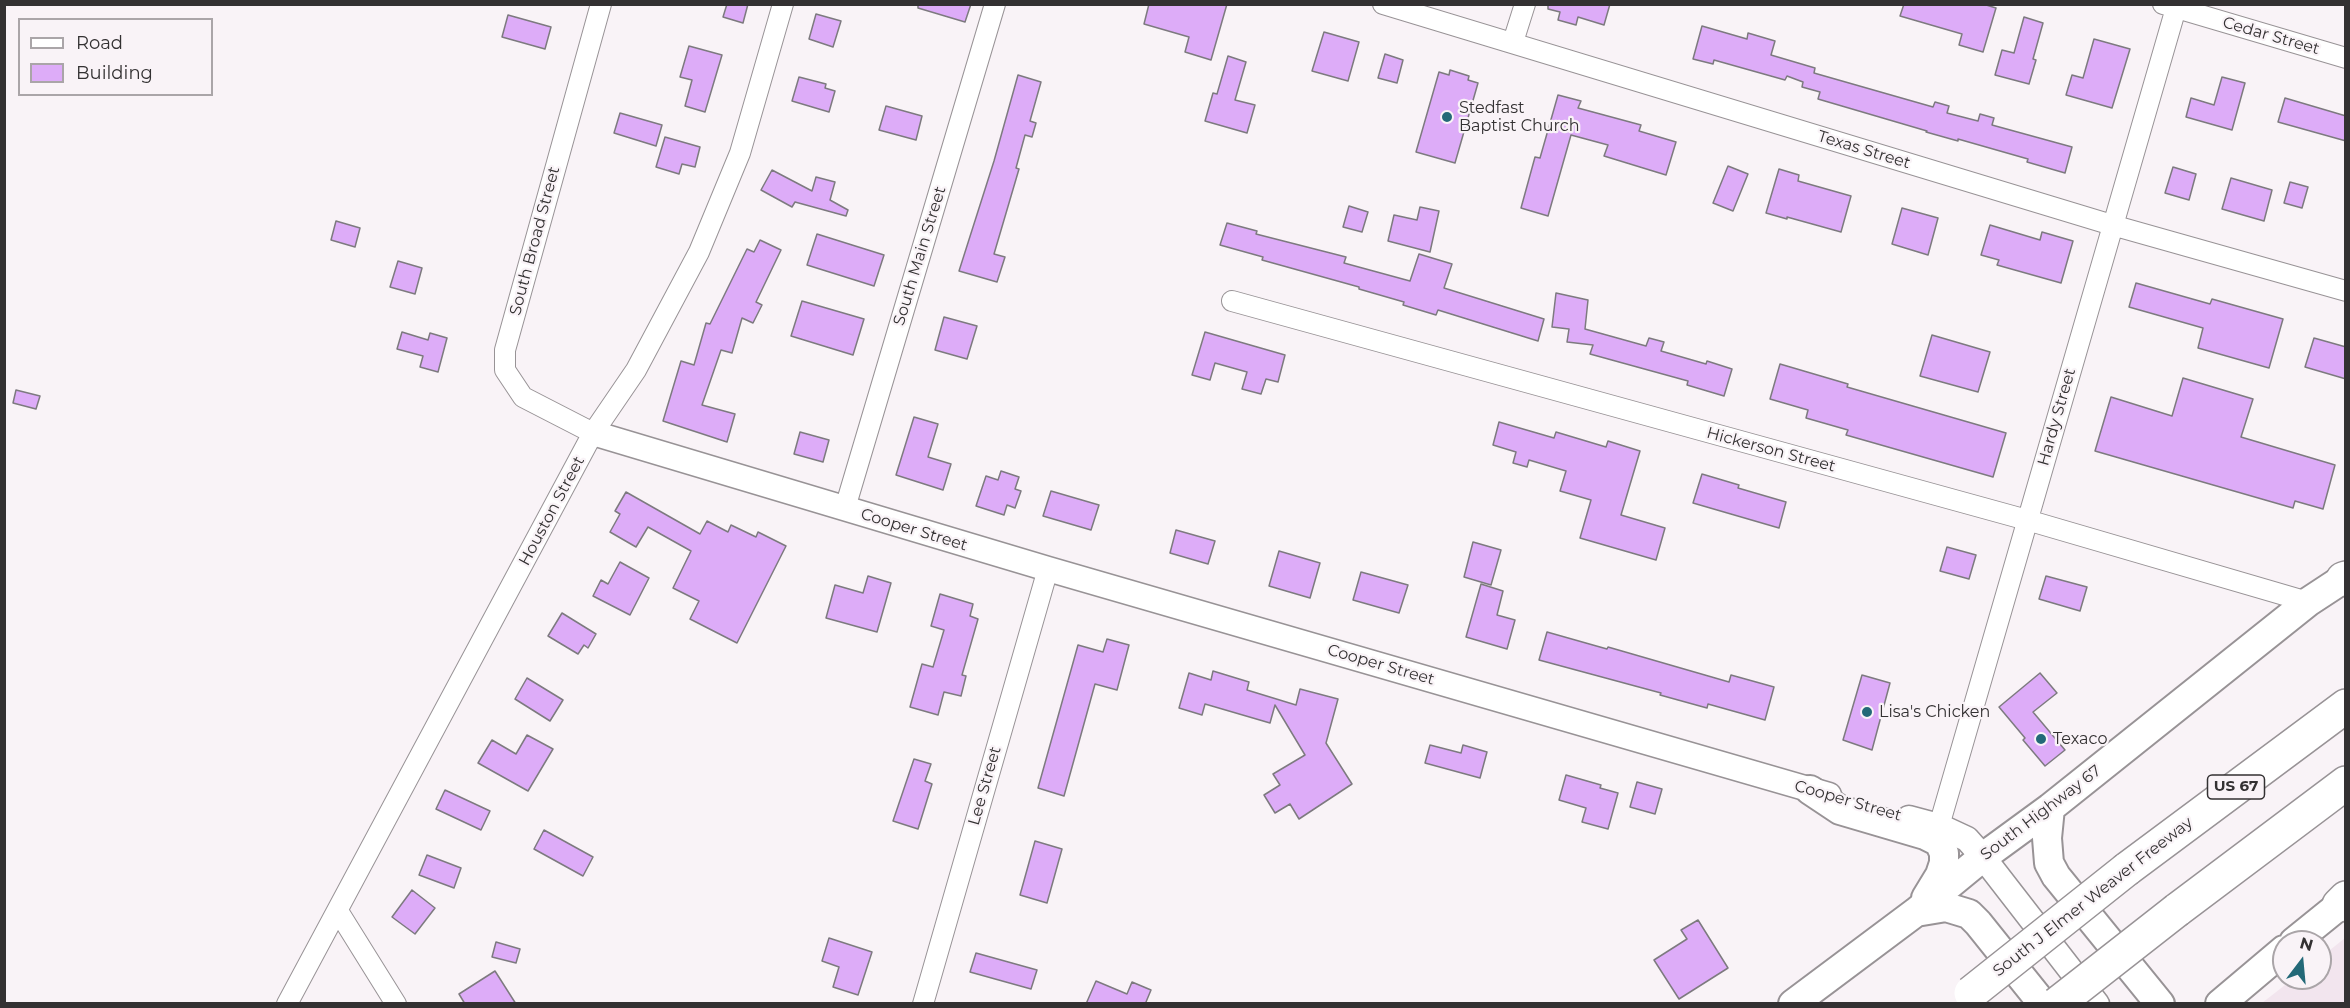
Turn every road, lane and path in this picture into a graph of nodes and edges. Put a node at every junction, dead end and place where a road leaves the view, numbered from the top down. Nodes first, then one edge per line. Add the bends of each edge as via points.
1 (601, 4) edge
2 (783, 4) edge
3 (995, 4) edge
4 (1383, 4) edge
5 (1525, 4) edge
6 (2169, 6) edge
7 (1513, 42) junction
8 (2346, 58) edge
9 (2112, 225) junction
10 (2346, 291) edge
11 (1232, 301) dead end
12 (594, 433) junction
13 (845, 508) junction
14 (2027, 520) junction
15 (1048, 570) junction
16 (2345, 578) edge
17 (2308, 602) junction
18 (2346, 706) edge
19 (2346, 783) edge
20 (1810, 790) junction
21 (2050, 808) junction
22 (1939, 826) junction
23 (1983, 857) junction
24 (2343, 901) edge
25 (338, 911) junction
26 (1916, 912) junction
27 (2308, 930) edge
28 (2272, 960) edge
29 (1964, 998) edge
30 (287, 1004) edge
31 (396, 1004) edge
32 (923, 1004) edge
33 (1793, 1004) edge
34 (2043, 1004) edge
35 (2056, 1004) edge
36 (2097, 1004) edge
37 (2160, 1004) edge
38 (2220, 1004) edge

1 - 12 street, South Broad Street via 505,350 505,370 523,397
2 - 12 street, Houston Street via 740,153 699,252 636,370
3 - 13 street, South Main Street
4 - 7 street, Texas Street
5 - 7 street
6 - 8 street, Cedar Street
6 - 9 street, Hardy Street
7 - 9 street, Texas Street
9 - 10 street, Texas Street
9 - 14 street, Hardy Street
11 - 14 street, Hickerson Street
12 - 13 street, Cooper Street
12 - 25 street, Houston Street
13 - 15 street, Cooper Street
14 - 17 street, Hickerson Street
14 - 22 street, Hardy Street
15 - 20 street, Cooper Street
15 - 32 street, Lee Street
16 - 17 main road, South Highway 67
17 - 21 main road, South Highway 67
18 - 29 highway, South J Elmer Weaver Freeway / US 67, bridge via 2127,869
19 - 35 highway, bridge
20 - 22 street, Cooper Street
20 - 26 main road via 1840,810 1939,842 1944,863
21 - 23 main road, South Highway 67
21 - 37 main road via 2047,852 2056,876
22 - 23 street, Cooper Street via 1966,839
23 - 26 main road, South Highway 67
23 - 36 street, Cooper Street
24 - 27 main road
25 - 30 street, Houston Street
25 - 31 street
26 - 33 main road, South Highway 67
26 - 34 main road via 1946,907 1969,914
28 - 38 main road

